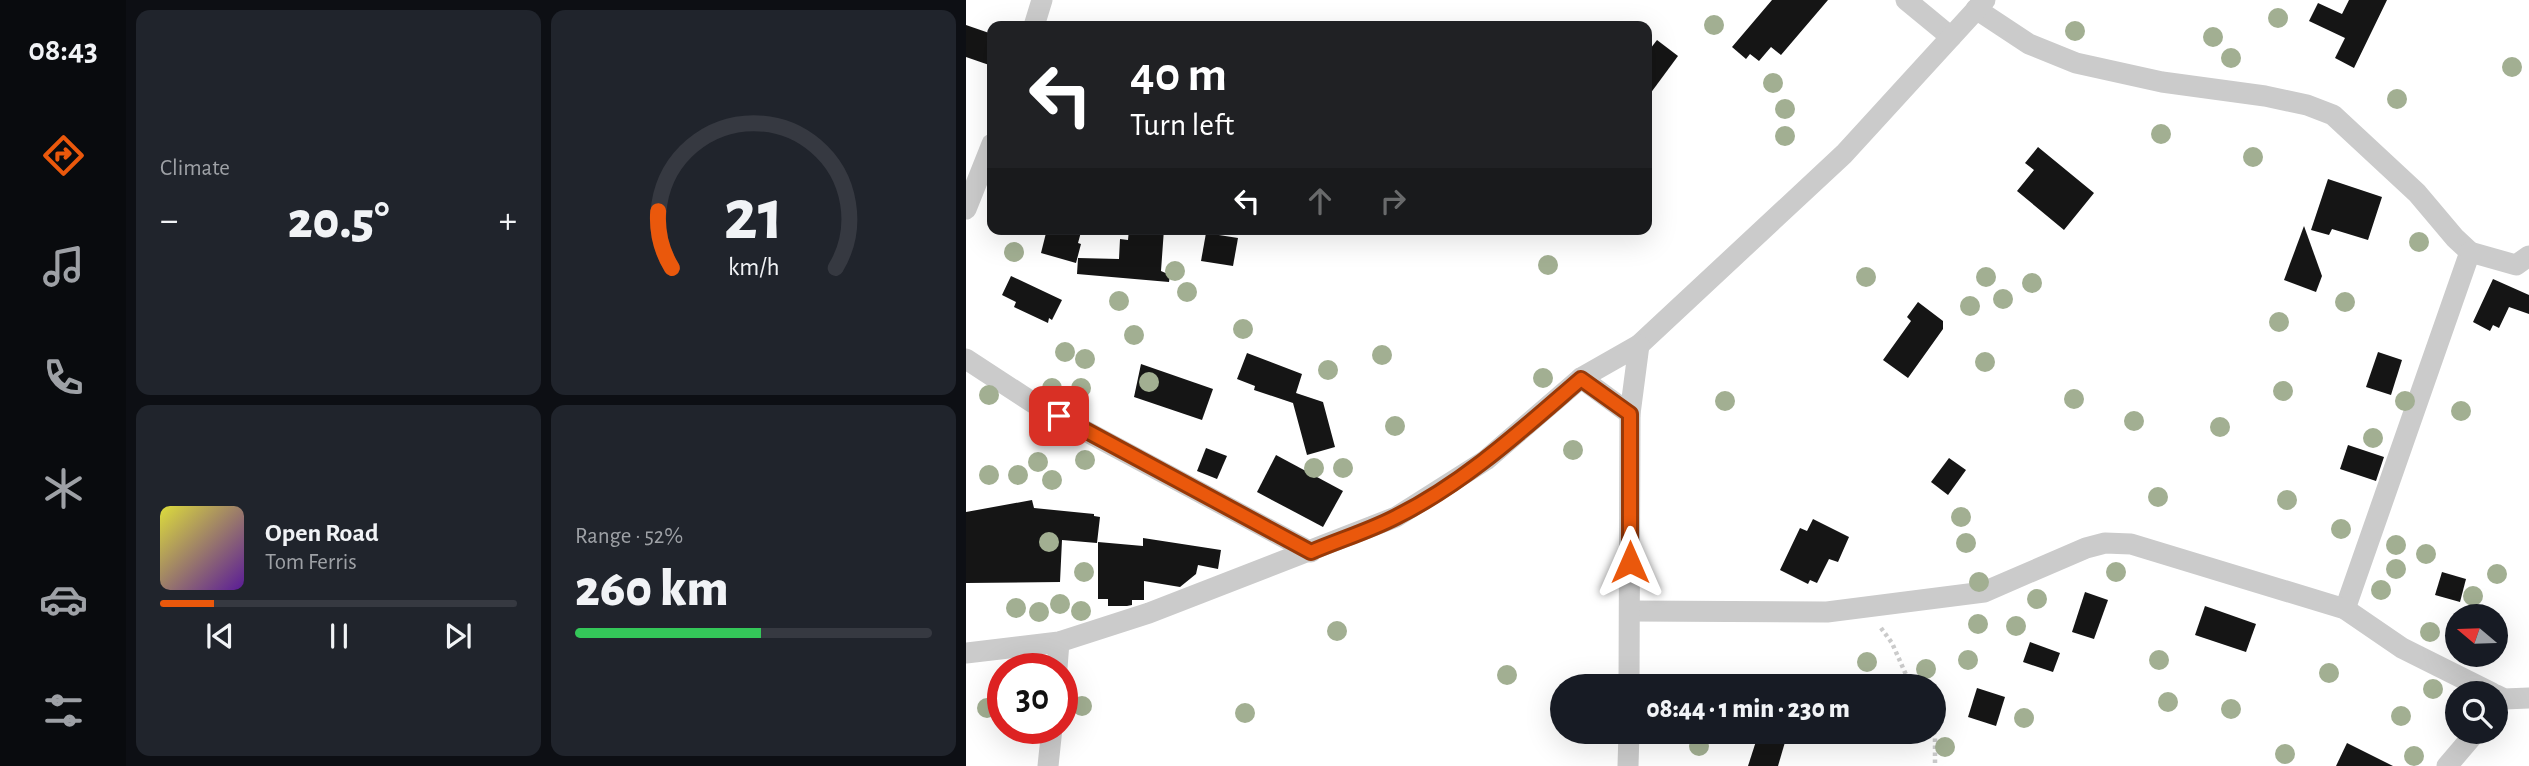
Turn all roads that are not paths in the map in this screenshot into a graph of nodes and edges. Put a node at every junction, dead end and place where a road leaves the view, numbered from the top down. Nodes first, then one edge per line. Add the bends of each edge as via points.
1 (1042, 0) edge
2 (1906, 0) edge
3 (1981, 5) edge
4 (1036, 21) edge
5 (1951, 37) junction
6 (987, 156) edge
7 (966, 209) edge
8 (2470, 252) junction
9 (2529, 256) edge
10 (1640, 345) junction
11 (966, 359) edge
12 (1581, 379) junction
13 (1630, 414) junction
14 (1311, 552) junction
15 (2346, 609) junction
16 (1630, 611) junction
17 (1059, 642) junction
18 (966, 653) edge
19 (1058, 653) edge
20 (1629, 674) edge
21 (2463, 681) edge
22 (2529, 698) edge
23 (2508, 699) edge
24 (1050, 744) edge
25 (1629, 744) edge
26 (2466, 744) edge
27 (1048, 766) edge
28 (1628, 766) edge
29 (2447, 766) edge

1 - 4 street
2 - 5 street
3 - 5 street
3 - 8 street via 2029,44 2076,63 2162,82 2265,96 2333,115 2417,193
5 - 10 street via 1844,154
6 - 7 street
8 - 9 street via 2516,264
8 - 15 street
10 - 12 street
10 - 13 street
11 - 14 street via 1035,404
12 - 13 street
12 - 14 street via 1465,475 1396,517
13 - 16 street
14 - 17 street
15 - 16 street via 2131,544 2105,543 1984,592 1827,612
15 - 21 street via 2402,648
16 - 20 street
17 - 18 street
17 - 19 street
22 - 23 street
24 - 27 street
25 - 28 street
26 - 29 street

